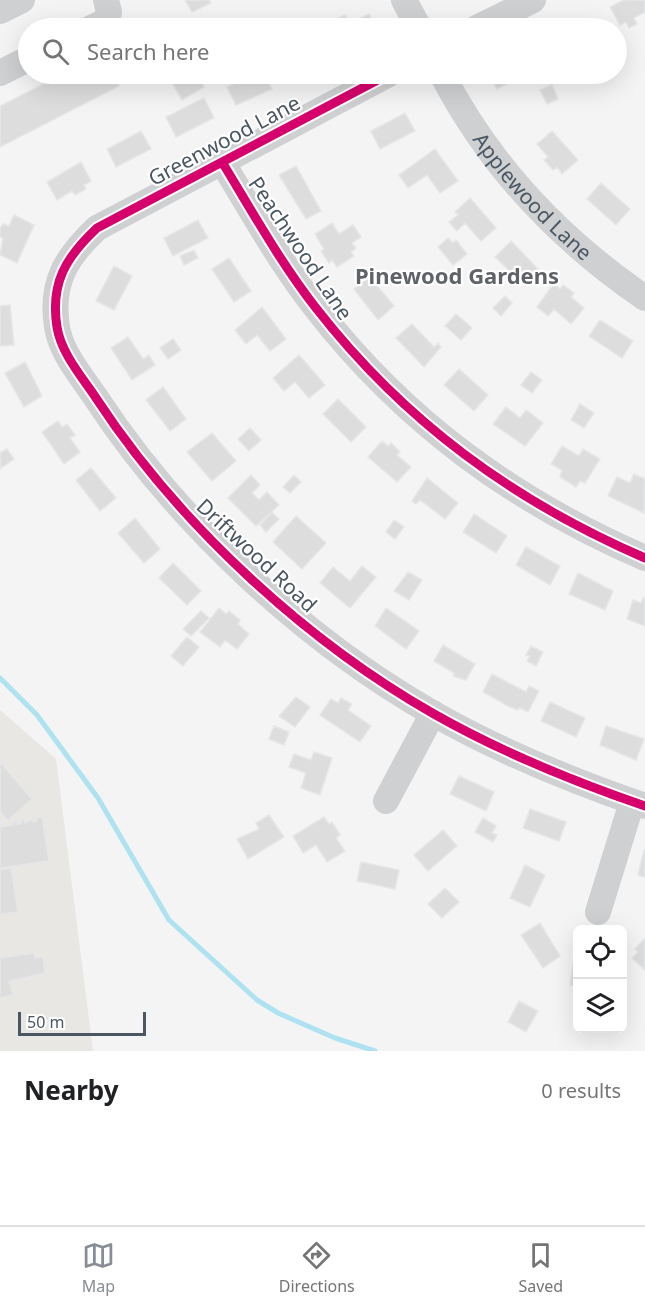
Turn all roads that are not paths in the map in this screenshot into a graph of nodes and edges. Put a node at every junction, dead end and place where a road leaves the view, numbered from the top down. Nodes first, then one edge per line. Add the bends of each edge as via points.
1 (22, 0) edge
2 (106, 0) edge
3 (404, 0) edge
4 (533, 0) edge
5 (0, 10) edge
6 (107, 18) edge
7 (414, 18) edge
8 (497, 18) edge
9 (18, 64) edge
10 (0, 73) edge
11 (370, 84) edge
12 (447, 84) edge
13 (222, 162) junction
14 (139, 205) joint
15 (645, 298) edge
16 (645, 558) edge
17 (433, 713) junction
18 (386, 801) dead end
19 (639, 804) edge
20 (598, 912) dead end

1 - 5 street
2 - 6 street
3 - 7 street
4 - 8 street
9 - 10 street
11 - 13 street, Greenwood Lane
12 - 15 street, Applewood Lane via 477,132 544,216
13 - 14 street, Greenwood Lane
13 - 16 street, Peachwood Lane via 287,268 388,390 436,433 518,493 603,540
14 - 17 street, Driftwood Road via 97,228 66,262 55,307 57,329 65,350 129,446 201,530 312,631
17 - 18 street
17 - 19 street, Driftwood Road via 537,765
19 - 20 street

